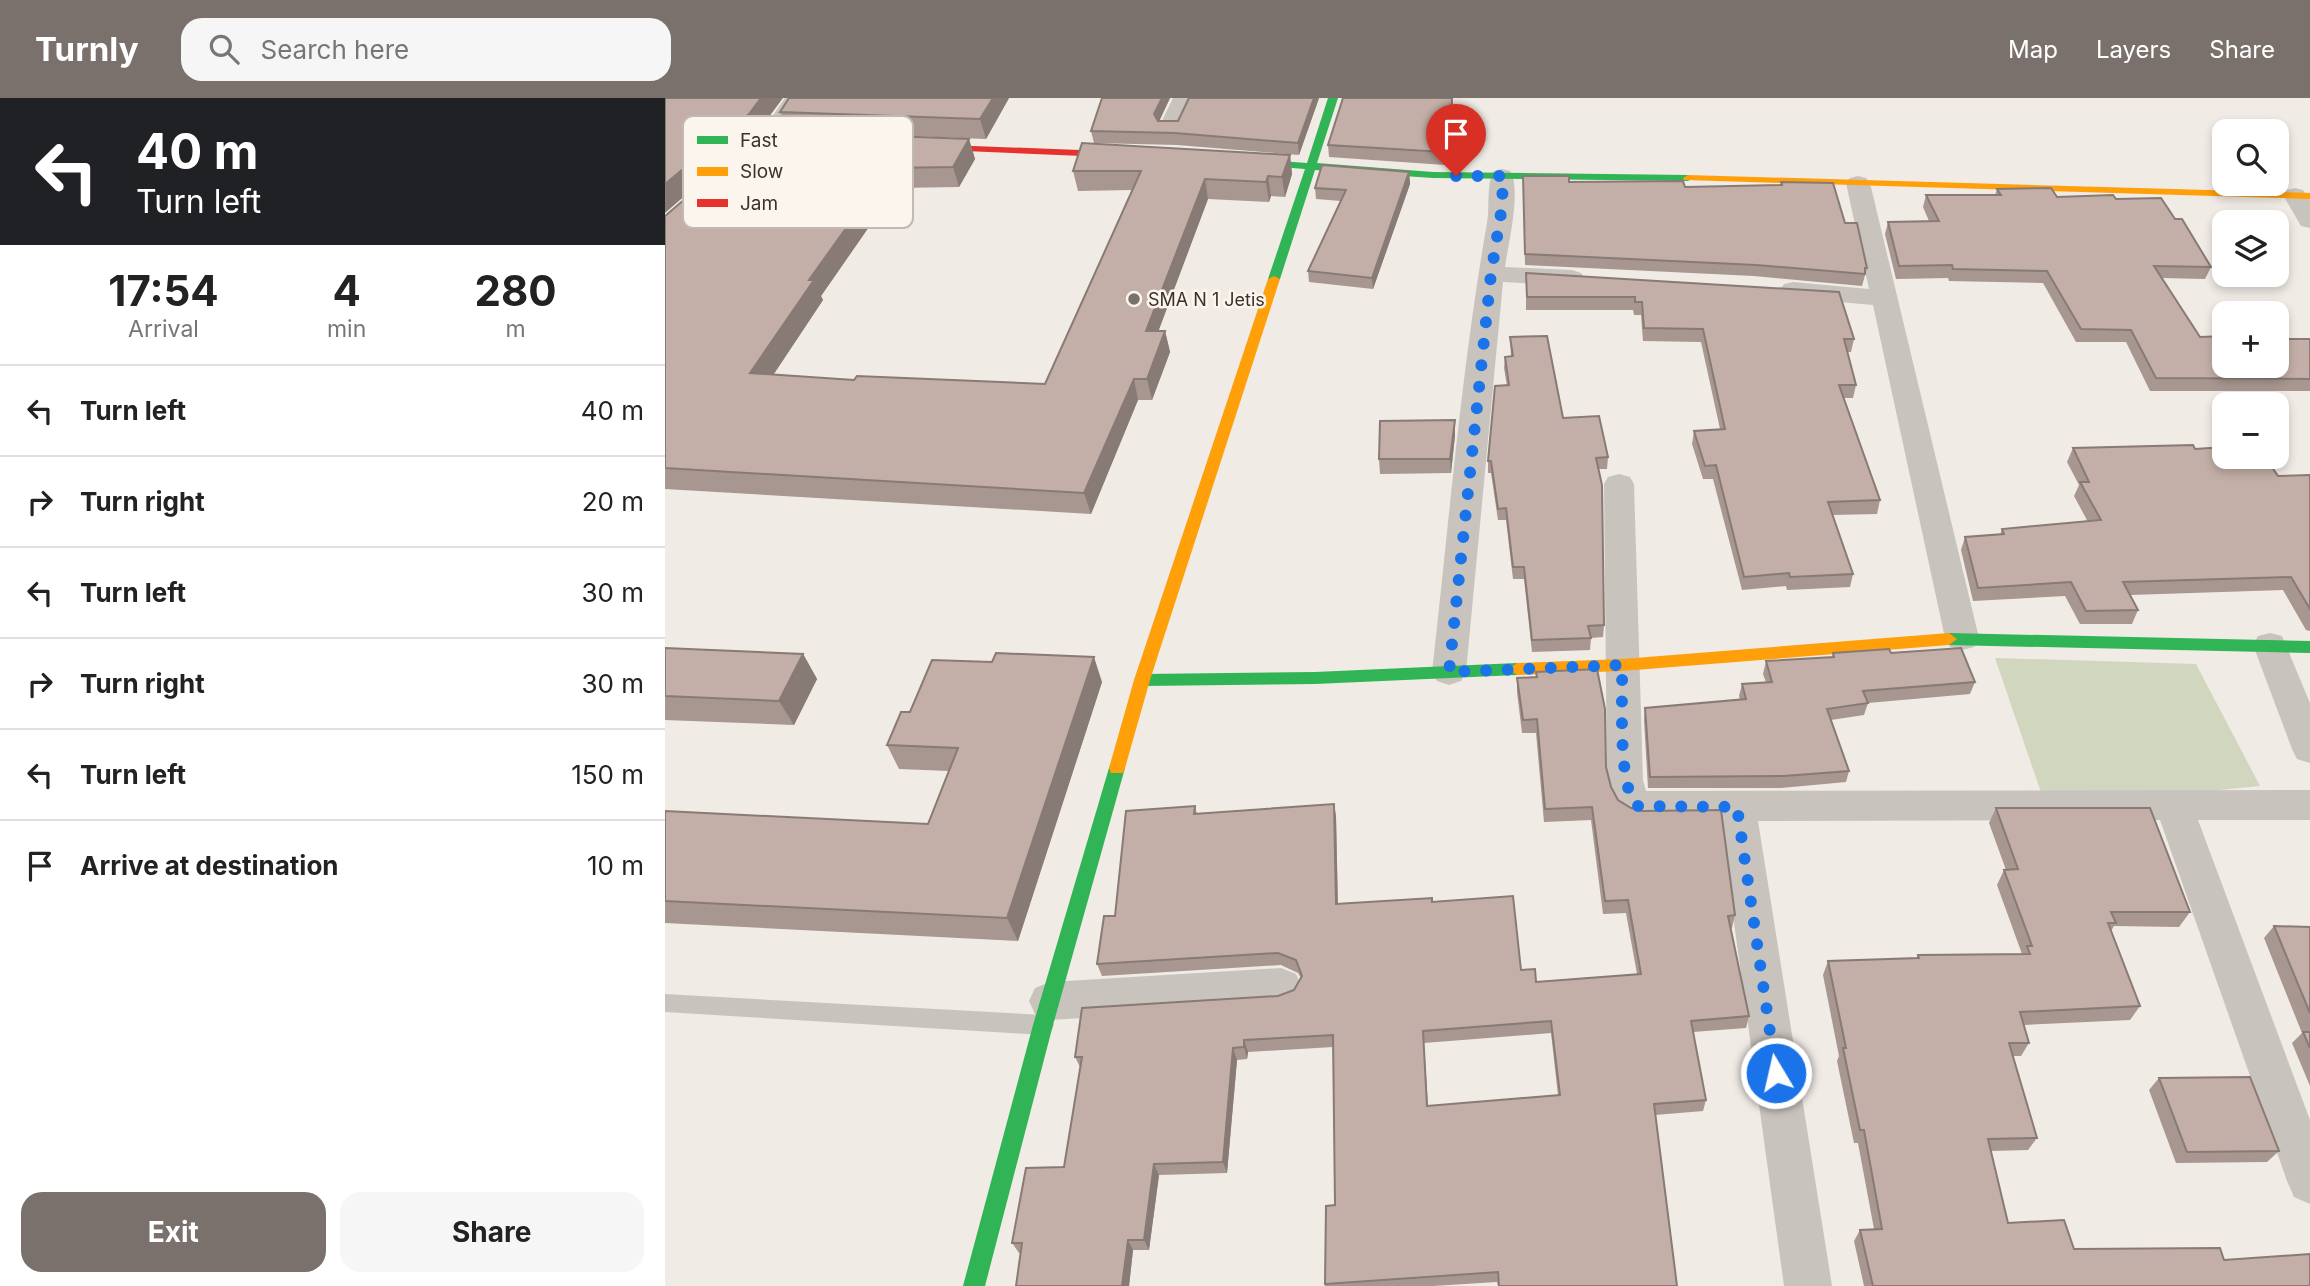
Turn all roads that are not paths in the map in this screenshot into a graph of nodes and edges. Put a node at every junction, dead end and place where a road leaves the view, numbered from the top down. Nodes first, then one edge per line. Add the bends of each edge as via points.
1 (796, 98) edge
2 (1184, 98) edge
3 (1333, 98) edge
4 (787, 116) edge
5 (1170, 127) edge
6 (913, 146) edge
7 (1153, 156) edge
8 (1225, 160) edge
9 (1312, 167) junction
10 (1503, 176) junction
11 (1858, 183) junction
12 (2302, 196) edge
13 (2310, 221) edge
14 (1491, 274) junction
15 (1601, 279) edge
16 (1767, 288) edge
17 (1883, 298) junction
18 (1619, 484) dead end
19 (1962, 638) junction
20 (2270, 645) junction
21 (2310, 647) edge
22 (1622, 665) junction
23 (1449, 672) junction
24 (1142, 680) junction
25 (2310, 749) edge
26 (2310, 805) edge
27 (1737, 807) junction
28 (2174, 807) junction
29 (1281, 987) dead end
30 (665, 1003) edge
31 (1047, 1013) junction
32 (2310, 1181) edge
33 (974, 1286) edge
34 (1808, 1286) edge

1 - 4 street
2 - 5 street
3 - 9 street
6 - 7 street
8 - 9 street
9 - 10 street
9 - 24 street
10 - 11 street
10 - 14 street
11 - 12 street
11 - 17 street
12 - 13 street
14 - 15 street
14 - 23 street
16 - 17 street
17 - 19 street
18 - 22 street
19 - 20 street
19 - 22 street
20 - 21 street
20 - 25 street
22 - 23 street
22 - 27 street via 1625,780 1630,799 1637,806 1653,808
23 - 24 street
24 - 31 street
26 - 28 street
27 - 28 street
27 - 34 street
28 - 32 street
29 - 31 street
30 - 31 lane
31 - 33 street

